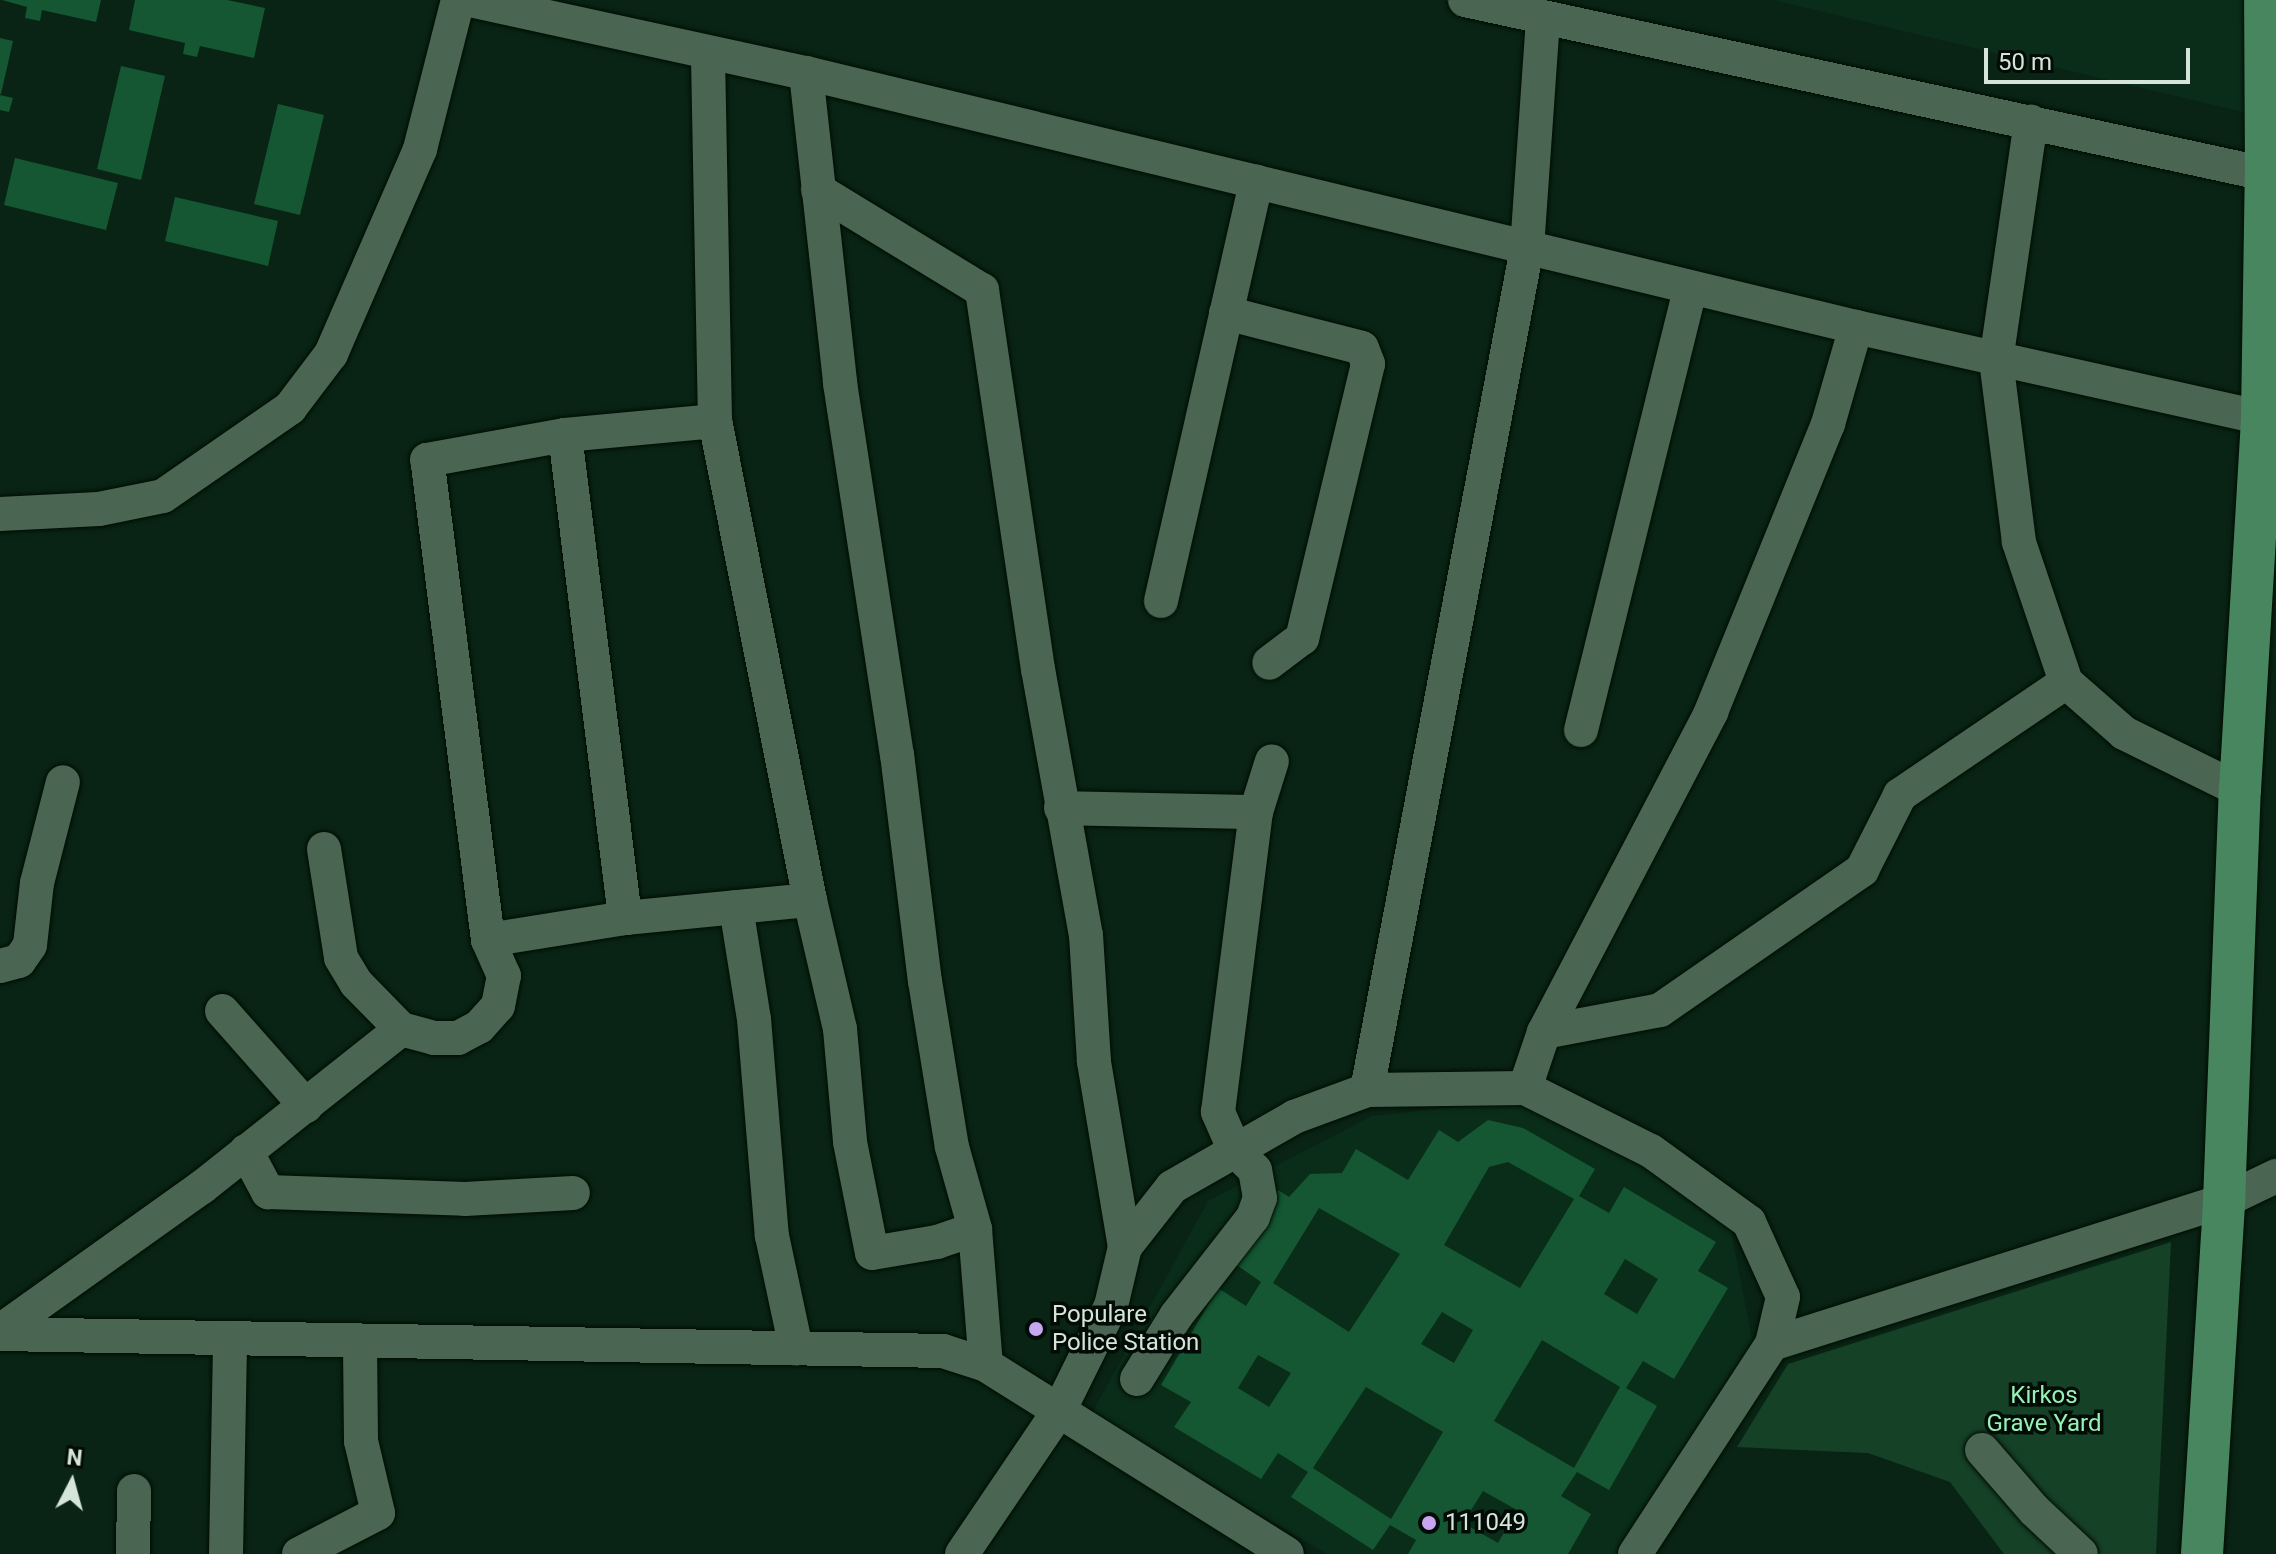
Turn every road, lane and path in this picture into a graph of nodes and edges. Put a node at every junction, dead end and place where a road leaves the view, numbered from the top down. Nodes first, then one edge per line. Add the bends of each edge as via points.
1 (458, 0) edge
2 (470, 0) edge
3 (1465, 0) edge
4 (2265, 0) edge
5 (1543, 19) junction
6 (708, 54) junction
7 (806, 73) junction
8 (2031, 122) junction
9 (2266, 174) junction
10 (1256, 182) junction
11 (818, 190) junction
12 (1527, 248) junction
13 (1690, 288) junction
14 (1226, 313) junction
15 (1856, 327) junction
16 (1996, 361) junction
17 (2269, 419) edge
18 (715, 421) junction
19 (565, 435) junction
20 (0, 514) edge
21 (1161, 601) dead end
22 (1269, 663) dead end
23 (2066, 682) junction
24 (1581, 730) dead end
25 (1272, 761) dead end
26 (63, 782) dead end
27 (2240, 790) junction
28 (1061, 808) junction
29 (1256, 812) junction
30 (324, 849) dead end
31 (810, 900) junction
32 (736, 907) junction
33 (625, 918) junction
34 (488, 940) junction
35 (0, 966) edge
36 (222, 1011) dead end
37 (401, 1029) junction
38 (1544, 1032) junction
39 (1525, 1088) junction
40 (1367, 1090) junction
41 (306, 1106) junction
42 (246, 1151) junction
43 (1235, 1151) junction
44 (2276, 1176) edge
45 (573, 1193) dead end
46 (2224, 1201) junction
47 (975, 1229) junction
48 (1125, 1247) junction
49 (0, 1332) edge
50 (230, 1338) junction
51 (360, 1341) junction
52 (1772, 1344) junction
53 (796, 1348) junction
54 (986, 1365) junction
55 (1137, 1379) dead end
56 (1059, 1411) junction
57 (1982, 1450) dead end
58 (134, 1491) dead end
59 (133, 1554) edge
60 (226, 1554) edge
61 (299, 1554) edge
62 (962, 1554) edge
63 (1287, 1554) edge
64 (1635, 1554) edge
65 (2081, 1554) edge
66 (2202, 1554) edge

1 - 20 street via 420,149 331,354 290,408 163,496 99,509
2 - 6 street
3 - 5 street
4 - 9 main road
5 - 8 street
5 - 12 street
6 - 7 street
6 - 18 street
7 - 10 street
7 - 11 street
8 - 9 street
8 - 16 street
9 - 17 main road
10 - 12 street
10 - 14 street
11 - 28 street via 982,290
11 - 47 street via 840,383 897,754 925,981 952,1147
12 - 13 street
12 - 40 street
13 - 15 street
13 - 24 street
14 - 21 street
14 - 22 street via 1362,348 1368,364 1302,638
15 - 16 street
15 - 38 street via 1828,424 1711,712
16 - 17 street
16 - 23 street via 2019,542
17 - 27 main road
18 - 19 street
18 - 31 street
19 - 33 street
19 - 34 street via 427,460
23 - 27 street via 2124,733
23 - 38 street via 1900,795 1862,870 1660,1010
25 - 29 street
26 - 35 street via 37,883 30,945 19,961
27 - 46 main road
28 - 29 street
28 - 48 street via 1086,935 1094,1062
29 - 43 street via 1218,1112
30 - 37 street via 341,958 356,983
31 - 32 street
31 - 47 street via 840,1029 850,1142 872,1253 937,1242
32 - 33 street
32 - 53 street via 754,1019 772,1236
33 - 34 street
34 - 37 street via 504,976 498,1006 479,1027 458,1038
36 - 41 street
37 - 41 street
38 - 39 street
39 - 40 street
39 - 52 street via 1651,1151 1749,1222 1783,1297
40 - 43 street via 1294,1117
41 - 42 street
42 - 45 street via 268,1192 465,1199
42 - 49 street
43 - 48 street via 1172,1187
43 - 55 street via 1255,1170 1260,1198 1253,1217 1176,1316
44 - 46 street
46 - 52 street
46 - 66 main road
47 - 54 street
48 - 56 street via 1111,1306
49 - 50 street
50 - 51 street
50 - 60 street
51 - 53 street
51 - 61 street via 361,1441 378,1513
52 - 64 street
53 - 54 street via 943,1351
54 - 56 street
56 - 62 street
56 - 63 street
57 - 65 street
58 - 59 street

